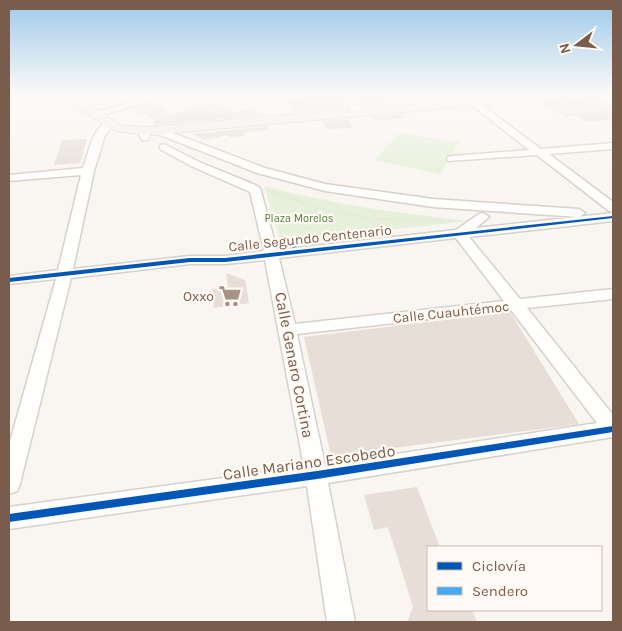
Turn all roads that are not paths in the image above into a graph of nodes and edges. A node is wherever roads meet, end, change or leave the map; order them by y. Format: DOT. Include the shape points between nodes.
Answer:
graph roads {
  1 [pos="109,123"];
  2 [pos="247,123"];
  3 [pos="501,123"];
  4 [pos="114,127"];
  5 [pos="187,129"];
  6 [pos="147,134"];
  7 [pos="176,141"];
  8 [pos="613,146"];
  9 [pos="164,147"];
  10 [pos="539,153"];
  11 [pos="452,159"];
  12 [pos="88,171"];
  13 [pos="9,178"];
  14 [pos="346,195"];
  15 [pos="613,208"];
  16 [pos="613,216"];
  17 [pos="483,217"];
  18 [pos="573,222"];
  19 [pos="459,227"];
  20 [pos="272,255"];
  21 [pos="63,279"];
  22 [pos="9,280"];
  23 [pos="9,290"];
  24 [pos="613,294"];
  25 [pos="515,305"];
  26 [pos="288,330"];
  27 [pos="613,429"];
  28 [pos="317,475"];
  29 [pos="9,484"];
  30 [pos="9,518"];
  31 [pos="341,622"];
  1 -- 4 [label="main road"];
  2 -- 5 [label="main road"];
  3 -- 10 [label="street"];
  4 -- 6 [label="main road"];
  4 -- 12 [label="street" via="100,134"];
  5 -- 6 [label="main road"];
  5 -- 7 [label="main road" via="174,133"];
  6 -- 7 [label="street" via="162,132"];
  6 -- 9 [label="street" via="153,144"];
  7 -- 9 [label="street"];
  7 -- 14 [label="street" via="217,164 268,181"];
  8 -- 10 [label="street"];
  9 -- 20 [label="street" via="256,191"];
  10 -- 11 [label="street"];
  10 -- 15 [label="street"];
  12 -- 13 [label="street"];
  12 -- 21 [label="street"];
  14 -- 16 [label="street"];
  14 -- 17 [label="street" via="437,213"];
  16 -- 18 [label="street, Calle Segundo Centenario"];
  17 -- 18 [label="street"];
  17 -- 19 [label="street"];
  18 -- 19 [label="street, Calle Segundo Centenario"];
  19 -- 20 [label="street, Calle Segundo Centenario"];
  19 -- 25 [label="street"];
  20 -- 21 [label="street, Calle Segundo Centenario" via="225,260 193,268"];
  20 -- 26 [label="street, Calle Genaro Cortina"];
  21 -- 22 [label="street, Calle Segundo Centenario"];
  21 -- 23 [label="street, Calle Segundo Centenario"];
  21 -- 29 [label="street"];
  24 -- 25 [label="street, Calle Cuauhtémoc"];
  25 -- 26 [label="street, Calle Cuauhtémoc"];
  25 -- 27 [label="street"];
  26 -- 28 [label="street, Calle Genaro Cortina"];
  27 -- 28 [label="street, Calle Mariano Escobedo"];
  28 -- 30 [label="street, Calle Mariano Escobedo"];
  28 -- 31 [label="street, Calle Genaro Cortina"];
}
